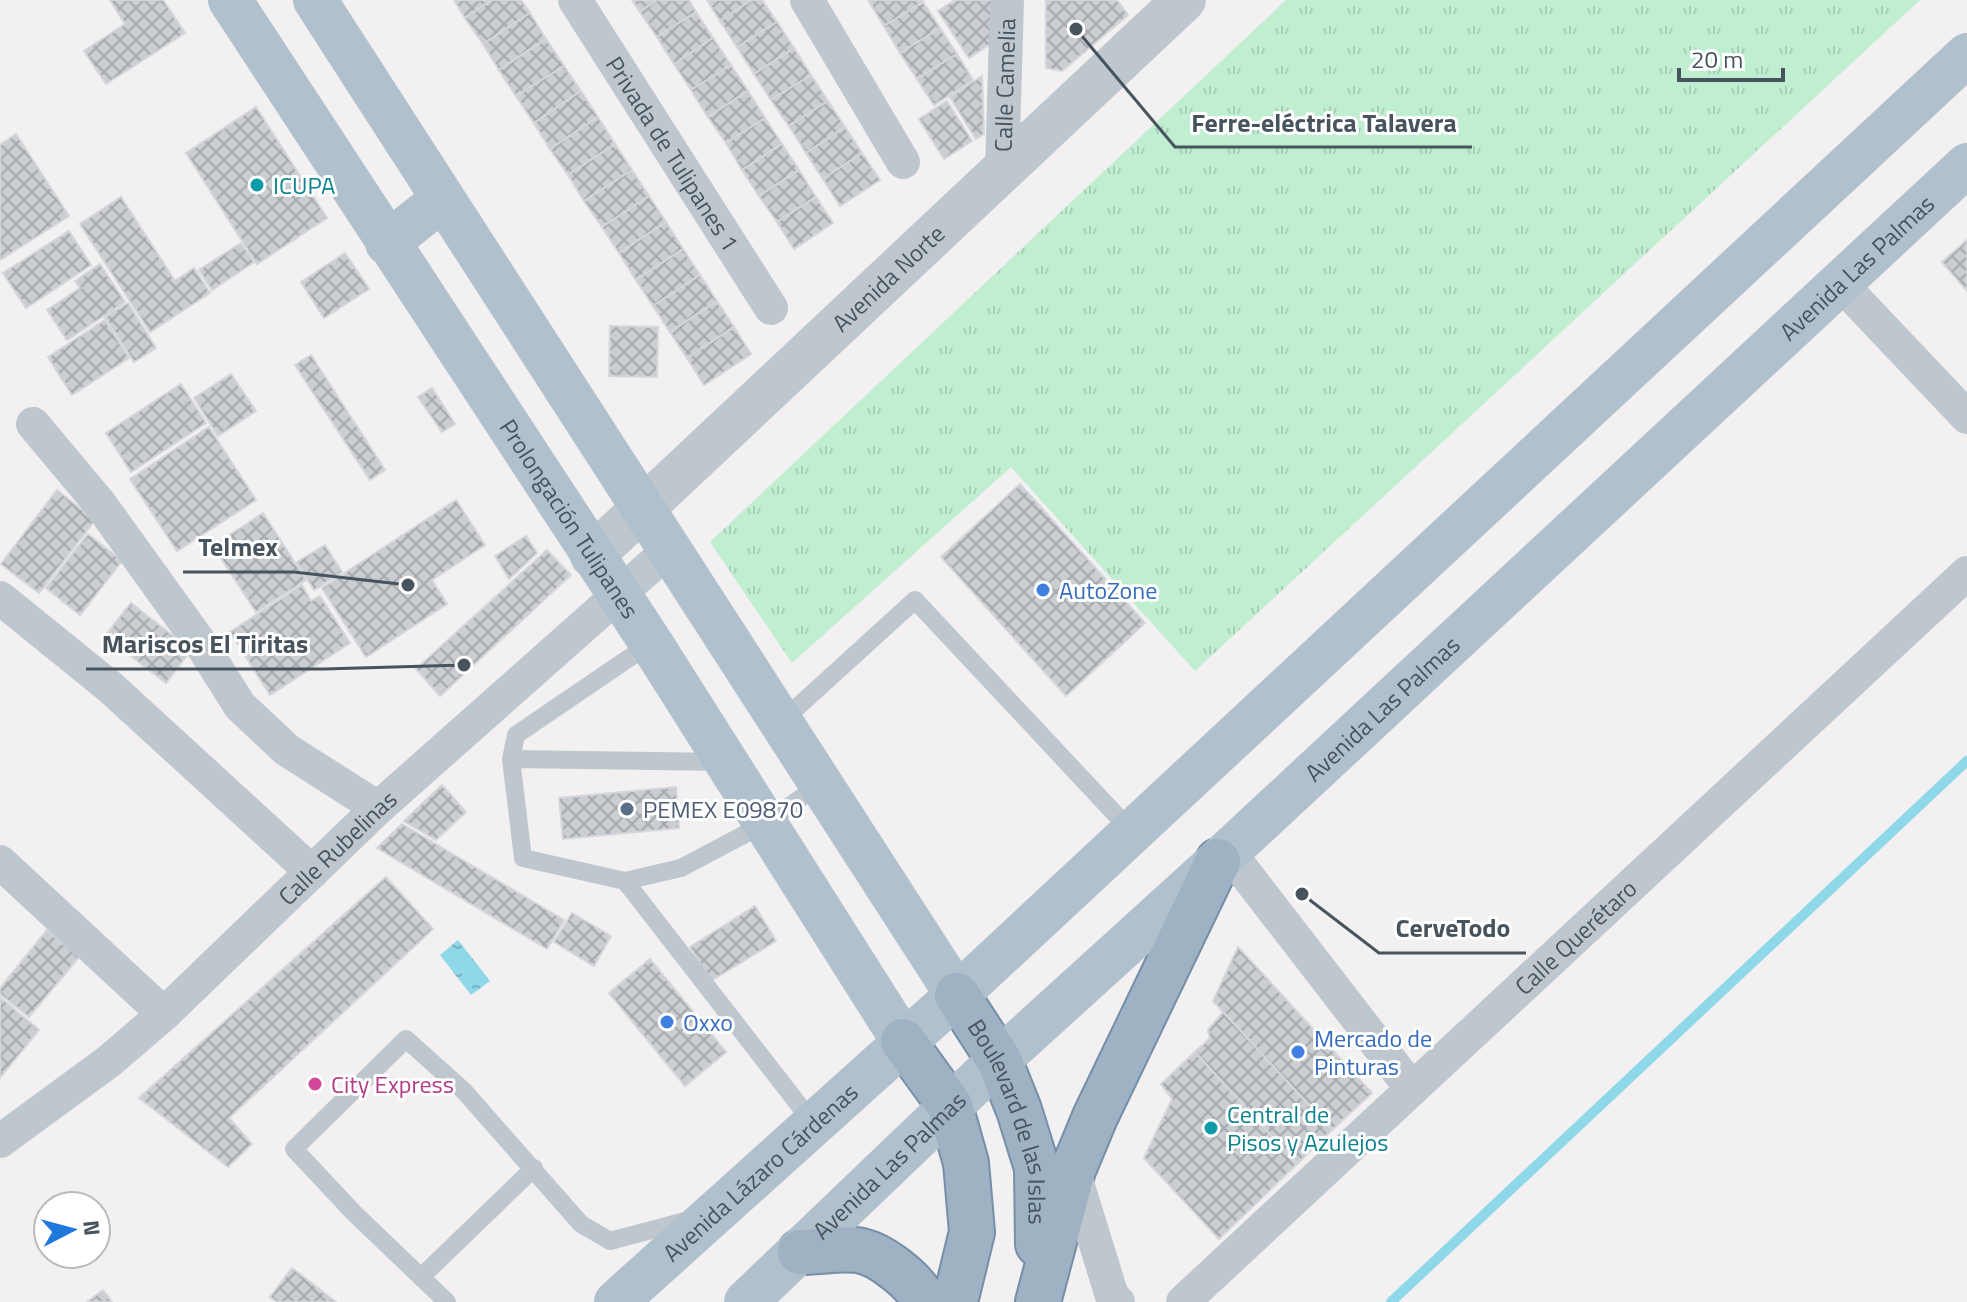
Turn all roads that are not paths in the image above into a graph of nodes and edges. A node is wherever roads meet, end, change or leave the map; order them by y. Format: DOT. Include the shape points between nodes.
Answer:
graph roads {
  1 [pos="230,0"];
  2 [pos="315,0"];
  3 [pos="575,0"];
  4 [pos="807,0"];
  5 [pos="1007,0"];
  6 [pos="1184,0"];
  7 [pos="1967,55"];
  8 [pos="903,162"];
  9 [pos="1967,165"];
  10 [pos="1002,171"];
  11 [pos="443,199"];
  12 [pos="387,243"];
  13 [pos="1840,283"];
  14 [pos="771,308"];
  15 [pos="1967,417"];
  16 [pos="33,424"];
  17 [pos="644,507"];
  18 [pos="670,549"];
  19 [pos="592,556"];
  20 [pos="1967,573"];
  21 [pos="618,593"];
  22 [pos="0,598"];
  23 [pos="651,643"];
  24 [pos="781,722"];
  25 [pos="511,759"];
  26 [pos="728,762"];
  27 [pos="819,785"];
  28 [pos="378,808"];
  29 [pos="766,823"];
  30 [pos="1133,833"];
  31 [pos="1223,856"];
  32 [pos="0,862"];
  33 [pos="312,872"];
  34 [pos="625,881"];
  35 [pos="957,995"];
  36 [pos="164,1014"];
  37 [pos="903,1041"];
  38 [pos="999,1060"];
  39 [pos="1412,1089"];
  40 [pos="950,1106"];
  41 [pos="813,1123"];
  42 [pos="1,1139"];
  43 [pos="534,1168"];
  44 [pos="1073,1170"];
  45 [pos="711,1214"];
  46 [pos="800,1252"];
  47 [pos="421,1277"];
  48 [pos="1109,1300"];
  49 [pos="447,1302"];
  50 [pos="616,1302"];
  51 [pos="746,1302"];
  52 [pos="925,1302"];
  53 [pos="955,1302"];
  54 [pos="1036,1302"];
  55 [pos="1183,1302"];
  1 -- 12 [label="main road, Prolongación Tulipanes"];
  2 -- 11 [label="main road"];
  3 -- 14 [label="street, Privada de Tulipanes 1"];
  4 -- 8 [label="street"];
  5 -- 10 [label="street, Calle Camelia"];
  6 -- 10 [label="street, Avenida Norte"];
  7 -- 30 [label="main road"];
  9 -- 13 [label="main road, Avenida Las Palmas"];
  10 -- 17 [label="street, Avenida Norte"];
  11 -- 12 [label="main road"];
  11 -- 17 [label="main road"];
  12 -- 19 [label="main road, Prolongación Tulipanes"];
  13 -- 15 [label="street"];
  13 -- 31 [label="main road, Avenida Las Palmas"];
  16 -- 28 [label="street" via="100,504 240,706 287,750"];
  17 -- 18 [label="main road"];
  17 -- 19 [label="street, Avenida Norte"];
  18 -- 21 [label="street, Calle Rubelinas"];
  18 -- 24 [label="main road"];
  19 -- 21 [label="main road, Prolongación Tulipanes"];
  20 -- 39 [label="street, Calle Querétaro"];
  21 -- 23 [label="main road, Prolongación Tulipanes"];
  21 -- 28 [label="street, Calle Rubelinas"];
  22 -- 33 [label="street" via="110,687"];
  23 -- 25 [label="lane" via="516,735"];
  23 -- 26 [label="main road, Prolongación Tulipanes"];
  24 -- 27 [label="main road"];
  24 -- 30 [label="lane" via="915,600"];
  25 -- 26 [label="lane"];
  25 -- 34 [label="lane" via="523,858"];
  26 -- 29 [label="main road, Prolongación Tulipanes"];
  27 -- 29 [label="lane"];
  27 -- 35 [label="main road"];
  28 -- 33 [label="street, Calle Rubelinas"];
  29 -- 34 [label="lane" via="681,868"];
  29 -- 37 [label="main road, Prolongación Tulipanes"];
  30 -- 35 [label="main road"];
  31 -- 38 [label="main road, Avenida Las Palmas"];
  31 -- 39 [label="street"];
  31 -- 44 [label="highway"];
  32 -- 36 [label="street"];
  33 -- 36 [label="street, Calle Rubelinas"];
  34 -- 41 [label="lane"];
  35 -- 37 [label="main road"];
  35 -- 38 [label="highway, Boulevard de las Islas"];
  36 -- 42 [label="street, Calle Rubelinas" via="108,1062"];
  37 -- 40 [label="highway"];
  37 -- 41 [label="main road, Avenida Lázaro Cárdenas"];
  38 -- 40 [label="main road, Avenida Las Palmas"];
  38 -- 54 [label="highway, Boulevard de las Islas" via="1037,1168"];
  39 -- 55 [label="street, Calle Querétaro"];
  40 -- 46 [label="main road, Avenida Las Palmas"];
  40 -- 53 [label="highway, Boulevard de las Islas" via="966,1163 972,1232"];
  41 -- 45 [label="main road, Avenida Lázaro Cárdenas"];
  43 -- 45 [label="lane" via="581,1224 610,1241"];
  43 -- 47 [label="lane"];
  43 -- 47 [label="lane" via="464,1091 406,1039 294,1149"];
  44 -- 48 [label="street"];
  44 -- 54 [label="highway"];
  45 -- 50 [label="main road, Avenida Lázaro Cárdenas"];
  46 -- 51 [label="main road"];
  46 -- 52 [label="highway" via="859,1250 894,1267"];
  47 -- 49 [label="lane"];
}
